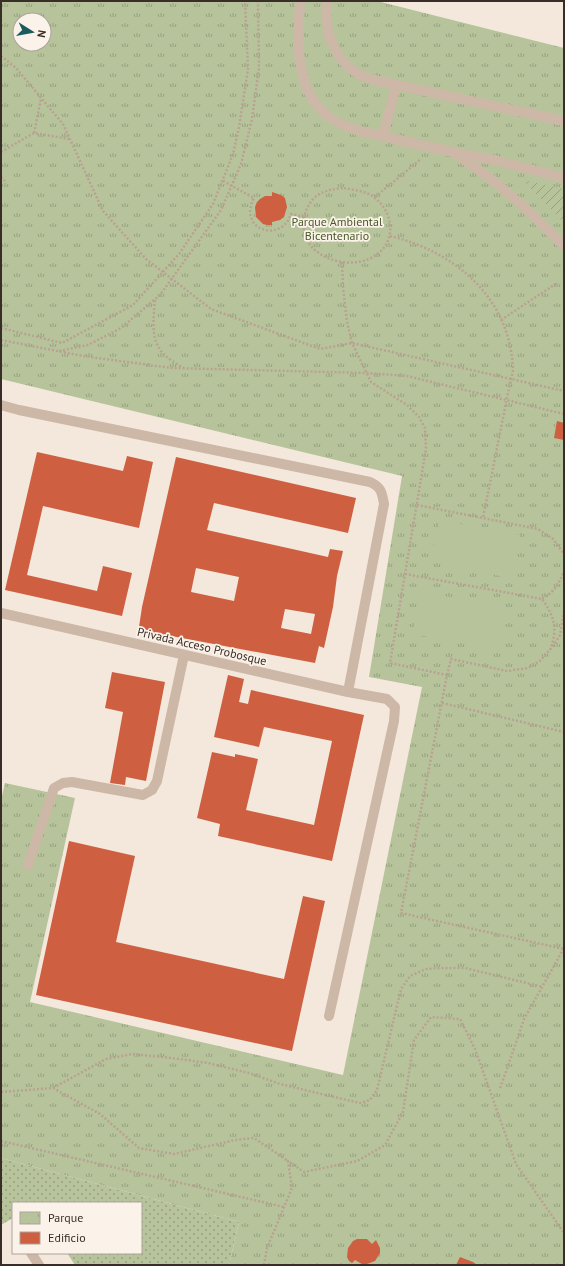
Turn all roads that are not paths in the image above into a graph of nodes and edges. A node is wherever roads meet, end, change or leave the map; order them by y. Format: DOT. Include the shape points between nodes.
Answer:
graph roads {
  1 [pos="300,1"];
  2 [pos="326,1"];
  3 [pos="396,85"];
  4 [pos="564,121"];
  5 [pos="383,137"];
  6 [pos="453,152"];
  7 [pos="564,178"];
  8 [pos="564,246"];
  9 [pos="1,405"];
  10 [pos="1,613"];
  11 [pos="184,655"];
  12 [pos="348,692"];
  13 [pos="28,865"];
  14 [pos="329,1016"];
  15 [pos="32,1254"];
  16 [pos="39,1265"];
  1 -- 5 [label="lane" via="298,45 301,67 306,87 315,102 327,116 343,125 359,132"];
  2 -- 3 [label="lane" via="328,34 337,53 360,75"];
  3 -- 4 [label="lane"];
  3 -- 5 [label="lane"];
  5 -- 6 [label="lane"];
  6 -- 7 [label="lane"];
  6 -- 8 [label="lane" via="522,205"];
  9 -- 12 [label="lane" via="377,485 384,504"];
  10 -- 11 [label="lane, Privada Acceso Probosque"];
  11 -- 12 [label="lane, Privada Acceso Probosque"];
  11 -- 13 [label="lane" via="157,781 152,790 143,795 72,782 54,788"];
  12 -- 14 [label="lane, Privada Acceso Probosque" via="387,699 395,706 394,721"];
  15 -- 16 [label="lane"];
}
